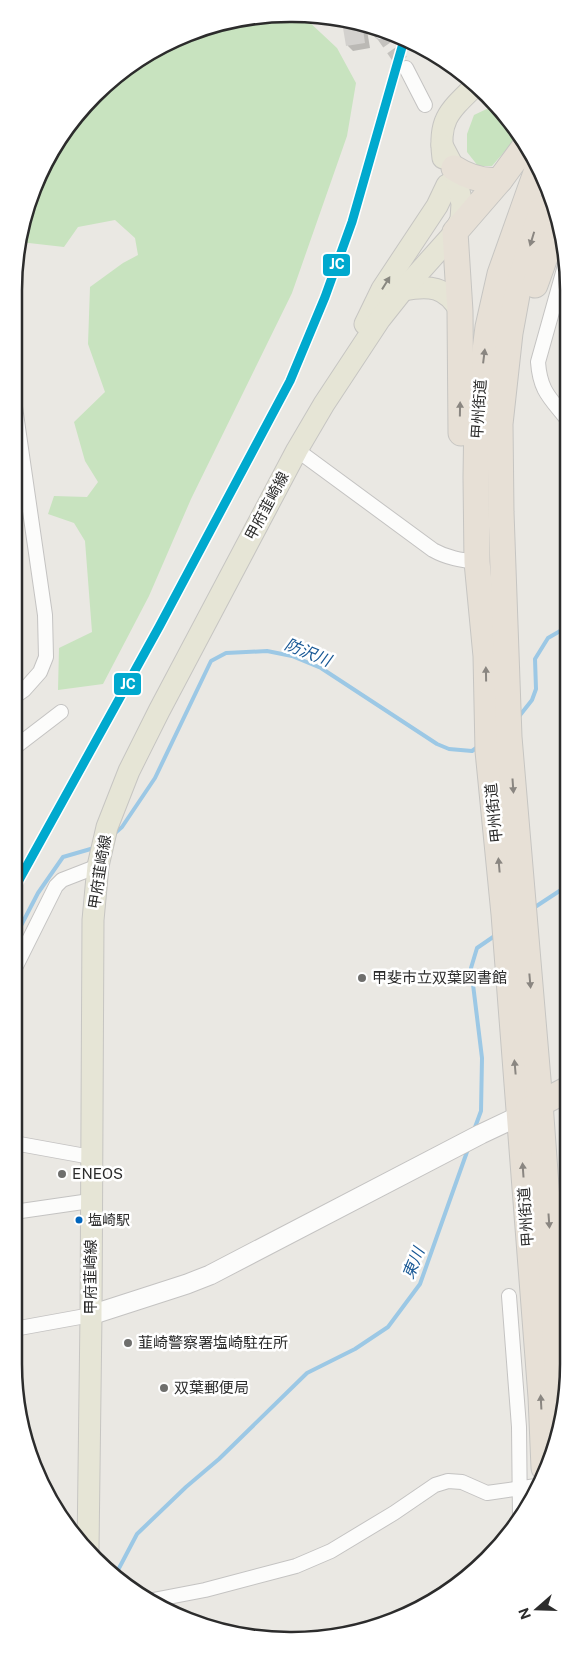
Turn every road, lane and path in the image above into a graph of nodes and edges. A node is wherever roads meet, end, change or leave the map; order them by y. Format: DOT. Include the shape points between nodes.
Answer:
graph roads {
  1 [pos="406,68"];
  2 [pos="470,91"];
  3 [pos="425,105"];
  4 [pos="521,152"];
  5 [pos="451,176"];
  6 [pos="534,178"];
  7 [pos="500,180"];
  8 [pos="544,202"];
  9 [pos="455,232"];
  10 [pos="553,236"];
  11 [pos="560,285"];
  12 [pos="403,290"];
  13 [pos="460,311"];
  14 [pos="324,404"];
  15 [pos="560,411"];
  16 [pos="297,450"];
  17 [pos="22,455"];
  18 [pos="477,562"];
  19 [pos="505,626"];
  20 [pos="22,691"];
  21 [pos="61,712"];
  22 [pos="497,717"];
  23 [pos="22,742"];
  24 [pos="99,861"];
  25 [pos="516,938"];
  26 [pos="22,954"];
  27 [pos="560,1093"];
  28 [pos="540,1103"];
  29 [pos="519,1116"];
  30 [pos="22,1145"];
  31 [pos="90,1158"];
  32 [pos="90,1201"];
  33 [pos="22,1211"];
  34 [pos="509,1296"];
  35 [pos="91,1315"];
  36 [pos="22,1328"];
  37 [pos="558,1388"];
  38 [pos="543,1454"];
  39 [pos="529,1487"];
  40 [pos="518,1488"];
  41 [pos="519,1504"];
  42 [pos="88,1539"];
  43 [pos="161,1598"];
  1 -- 3 [label="street"];
  2 -- 5 [label="main road" via="445,120 442,145"];
  4 -- 7 [label="highway"];
  5 -- 7 [label="highway"];
  5 -- 9 [label="main road"];
  14 -- 5 [label="main road, one-way" via="382,289 437,206"];
  18 -- 6 [label="highway, 甲州街道, one-way" via="477,411 488,327 500,274"];
  7 -- 9 [label="highway"];
  8 -- 19 [label="highway, 甲州街道, one-way" via="519,284 500,424"];
  9 -- 12 [label="main road, 甲府韮崎線"];
  9 -- 13 [label="highway"];
  10 -- 19 [label="highway" via="533,292 516,374 511,421 510,586"];
  11 -- 15 [label="street" via="538,362 539,380"];
  12 -- 13 [label="main road" via="432,287 445,292"];
  12 -- 14 [label="main road, 甲府韮崎線"];
  18 -- 13 [label="highway, one-way" via="463,477"];
  14 -- 16 [label="main road, 甲府韮崎線"];
  16 -- 18 [label="street" via="433,550 443,556"];
  16 -- 24 [label="main road, 甲府韮崎線" via="129,771 107,827"];
  17 -- 20 [label="street" via="45,615 46,657 40,672"];
  22 -- 18 [label="highway, 甲州街道, one-way" via="486,656"];
  19 -- 22 [label="highway, 甲州街道"];
  21 -- 23 [label="street"];
  25 -- 22 [label="highway, 甲州街道, one-way" via="504,914 488,751"];
  22 -- 25 [label="highway, 甲州街道, one-way" via="509,737 524,899"];
  24 -- 26 [label="street" via="56,886"];
  24 -- 31 [label="main road, 甲府韮崎線" via="93,920"];
  25 -- 28 [label="highway, 甲州街道, one-way"];
  29 -- 25 [label="highway, 甲州街道, one-way"];
  27 -- 28 [label="highway"];
  28 -- 29 [label="highway"];
  28 -- 37 [label="highway, 甲州街道, one-way"];
  29 -- 35 [label="street" via="210,1275"];
  38 -- 29 [label="highway, 甲州街道, one-way"];
  30 -- 31 [label="street"];
  31 -- 32 [label="main road, 甲府韮崎線"];
  32 -- 33 [label="street"];
  32 -- 35 [label="main road, 甲府韮崎線"];
  34 -- 40 [label="street" via="519,1427"];
  35 -- 36 [label="street"];
  35 -- 42 [label="main road, 甲府韮崎線"];
  39 -- 40 [label="street"];
  40 -- 41 [label="street"];
  40 -- 43 [label="street" via="486,1493 462,1482 448,1480 331,1551 296,1566"];
}
